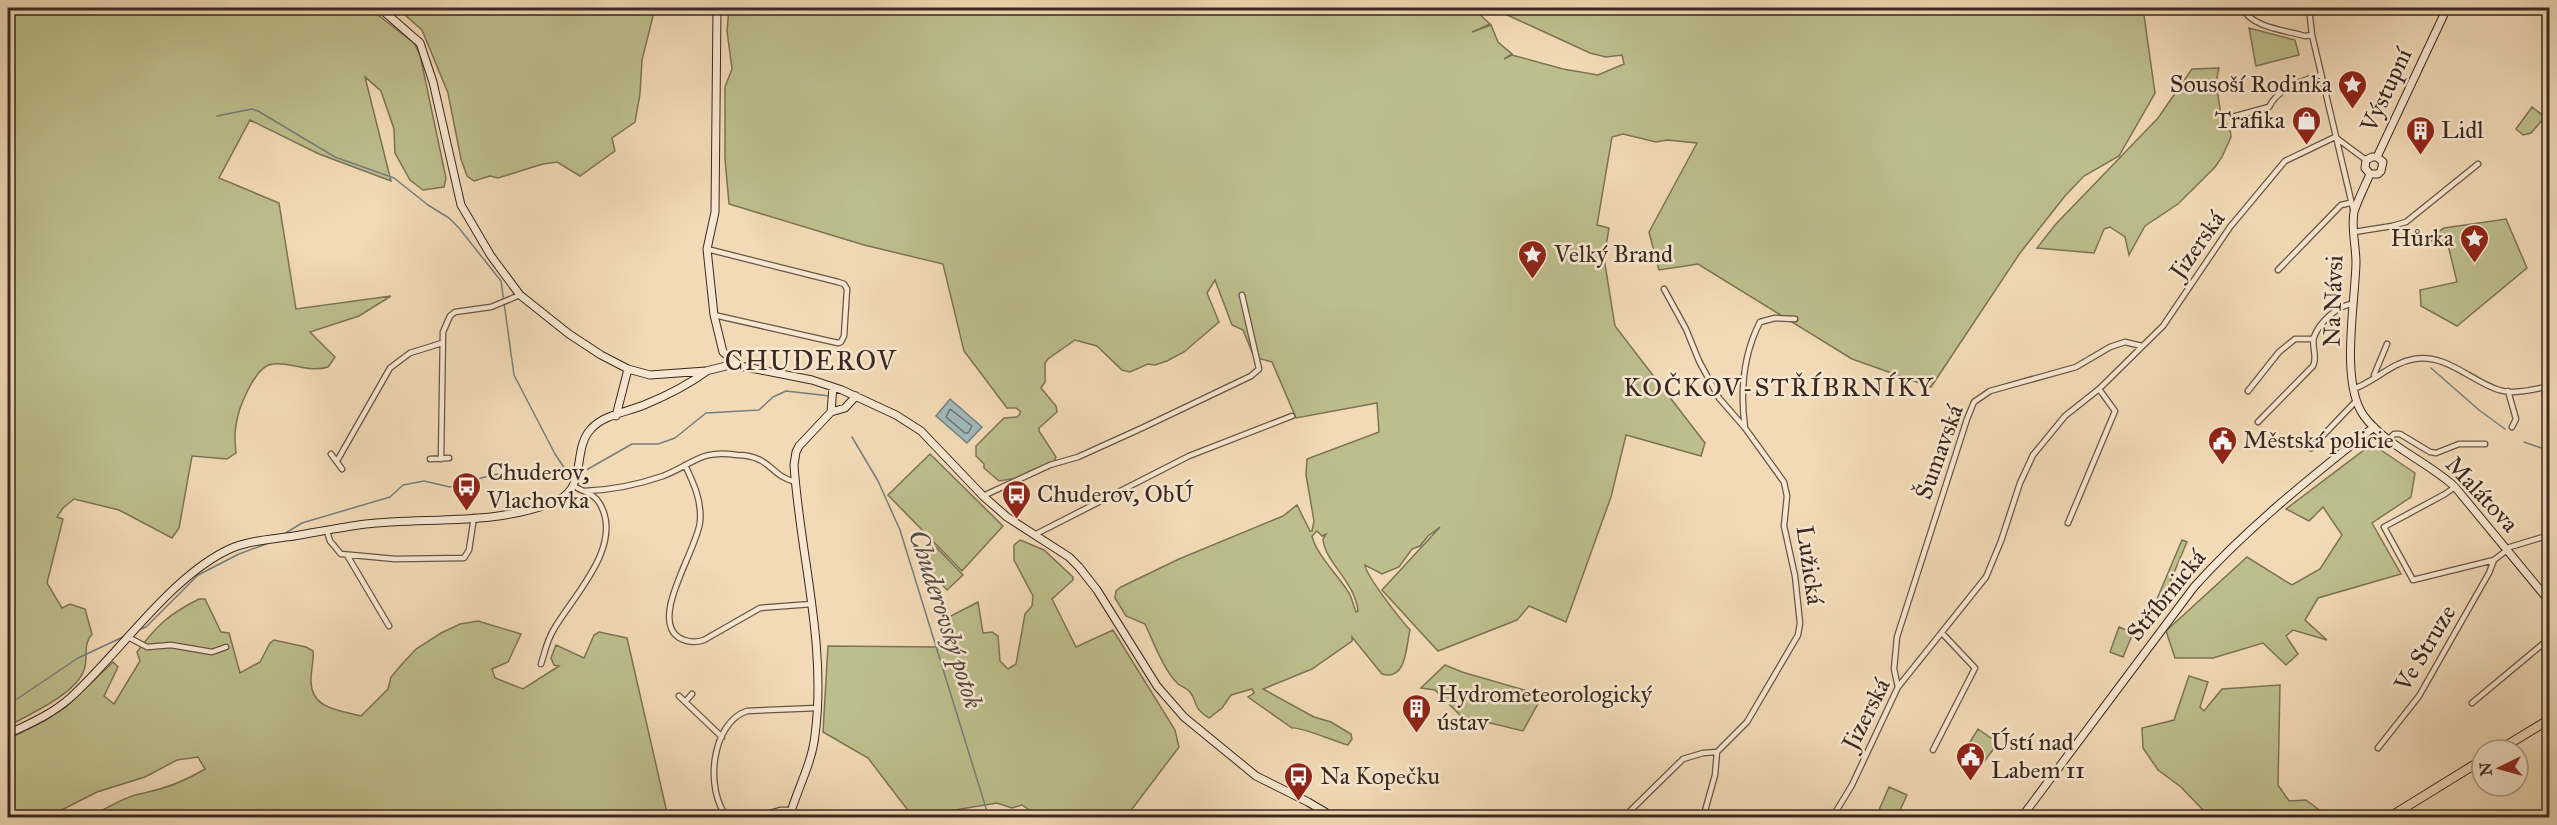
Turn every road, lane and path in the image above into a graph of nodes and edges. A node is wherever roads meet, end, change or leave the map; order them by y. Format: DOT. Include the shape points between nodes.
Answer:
graph roads {
  1 [pos="380,8"];
  2 [pos="717,8"];
  3 [pos="2242,8"];
  4 [pos="2309,8"];
  5 [pos="2446,8"];
  6 [pos="2312,35"];
  7 [pos="2321,75"];
  8 [pos="2232,117"];
  9 [pos="2335,136"];
  10 [pos="2377,157"];
  11 [pos="2366,160"];
  12 [pos="2478,164"];
  13 [pos="2370,174"];
  14 [pos="2350,203"];
  15 [pos="2354,213"];
  16 [pos="2354,232"];
  17 [pos="707,249"];
  18 [pos="2278,270"];
  19 [pos="1664,289"];
  20 [pos="520,295"];
  21 [pos="1242,295"];
  22 [pos="2355,304"];
  23 [pos="714,315"];
  24 [pos="1795,319"];
  25 [pos="2313,339"];
  26 [pos="442,343"];
  27 [pos="2387,344"];
  28 [pos="2142,346"];
  29 [pos="735,363"];
  30 [pos="628,369"];
  31 [pos="707,370"];
  32 [pos="2373,377"];
  33 [pos="2550,386"];
  34 [pos="2099,389"];
  35 [pos="2353,389"];
  36 [pos="833,390"];
  37 [pos="2248,391"];
  38 [pos="2508,391"];
  39 [pos="856,396"];
  40 [pos="2356,401"];
  41 [pos="838,410"];
  42 [pos="616,416"];
  43 [pos="1292,416"];
  44 [pos="2258,422"];
  45 [pos="2374,427"];
  46 [pos="2512,427"];
  47 [pos="1745,428"];
  48 [pos="2389,439"];
  49 [pos="2485,444"];
  50 [pos="2311,448"];
  51 [pos="331,454"];
  52 [pos="449,458"];
  53 [pos="430,459"];
  54 [pos="441,459"];
  55 [pos="337,461"];
  56 [pos="685,465"];
  57 [pos="342,469"];
  58 [pos="795,482"];
  59 [pos="574,486"];
  60 [pos="2455,487"];
  61 [pos="585,491"];
  62 [pos="983,496"];
  63 [pos="474,517"];
  64 [pos="2068,523"];
  65 [pos="327,531"];
  66 [pos="1036,534"];
  67 [pos="2550,535"];
  68 [pos="2509,549"];
  69 [pos="347,555"];
  70 [pos="2494,560"];
  71 [pos="2550,602"];
  72 [pos="812,603"];
  73 [pos="389,626"];
  74 [pos="1942,633"];
  75 [pos="128,636"];
  76 [pos="2550,638"];
  77 [pos="226,646"];
  78 [pos="541,664"];
  79 [pos="1898,687"];
  80 [pos="692,694"];
  81 [pos="679,696"];
  82 [pos="685,702"];
  83 [pos="2472,703"];
  84 [pos="817,708"];
  85 [pos="2550,719"];
  86 [pos="8,734"];
  87 [pos="722,737"];
  88 [pos="2519,738"];
  89 [pos="2378,748"];
  90 [pos="1933,750"];
  91 [pos="1717,752"];
  92 [pos="2470,767"];
  93 [pos="790,814"];
  94 [pos="728,818"];
  95 [pos="751,818"];
  96 [pos="1329,818"];
  97 [pos="1628,818"];
  98 [pos="1703,818"];
  99 [pos="1833,818"];
  100 [pos="2021,818"];
  101 [pos="2388,818"];
  1 -- 20 [label="street" via="420,43 433,81 461,205"];
  2 -- 17 [label="street" via="715,212"];
  3 -- 6 [label="street" via="2258,23"];
  4 -- 6 [label="street"];
  5 -- 10 [label="street, Výstupní"];
  6 -- 7 [label="street"];
  7 -- 8 [label="street" via="2300,81 2269,106"];
  7 -- 9 [label="street"];
  9 -- 11 [label="street"];
  9 -- 14 [label="street"];
  9 -- 28 [label="street, Jizerská" via="2285,161 2230,227 2163,326"];
  10 -- 11 [label="street"];
  10 -- 13 [label="street" via="2383,162 2381,171"];
  11 -- 13 [label="street" via="2365,168"];
  12 -- 16 [label="street" via="2406,222"];
  13 -- 15 [label="street, Na Návsi"];
  14 -- 15 [label="street"];
  14 -- 18 [label="street" via="2341,205"];
  15 -- 16 [label="street, Na Návsi"];
  16 -- 22 [label="street, Na Návsi"];
  17 -- 23 [label="street"];
  17 -- 23 [label="street" via="838,282 847,289 844,336 838,343"];
  19 -- 47 [label="street, Lužická" via="1711,385"];
  20 -- 26 [label="street" via="491,307 455,312 446,324"];
  20 -- 30 [label="street" via="569,334"];
  21 -- 62 [label="street" via="1259,369 1251,376 1078,457 1050,465"];
  22 -- 25 [label="street" via="2338,308"];
  22 -- 35 [label="street, Na Návsi"];
  23 -- 29 [label="street" via="719,345"];
  24 -- 47 [label="street" via="1760,322 1746,361 1741,391"];
  25 -- 37 [label="street" via="2295,339 2279,352"];
  25 -- 44 [label="street" via="2313,366"];
  26 -- 54 [label="street"];
  26 -- 55 [label="street" via="410,353 390,368"];
  27 -- 32 [label="street"];
  28 -- 34 [label="street, Jizerská"];
  28 -- 79 [label="street, Šumavská" via="2125,342 2110,347 2076,367 1990,391 1974,402 1897,637 1894,669"];
  29 -- 31 [label="street"];
  29 -- 36 [label="street"];
  30 -- 31 [label="street" via="650,375"];
  30 -- 42 [label="street"];
  31 -- 42 [label="street" via="689,384"];
  32 -- 35 [label="street" via="2364,386"];
  32 -- 38 [label="street" via="2391,366 2429,359"];
  33 -- 38 [label="street"];
  34 -- 64 [label="street" via="2115,411"];
  34 -- 74 [label="street, Jizerská" via="2065,417 2033,455 1986,578"];
  35 -- 40 [label="street, Na Návsi"];
  36 -- 39 [label="street"];
  36 -- 41 [label="street" via="832,402"];
  38 -- 46 [label="street" via="2516,419"];
  39 -- 41 [label="street"];
  39 -- 62 [label="street" via="921,431"];
  40 -- 45 [label="street, Na Návsi"];
  40 -- 50 [label="street"];
  41 -- 58 [label="street" via="796,452"];
  42 -- 59 [label="street" via="593,426 582,442"];
  43 -- 66 [label="street" via="1189,456"];
  45 -- 48 [label="street, Malátova"];
  45 -- 100 [label="street, Stříbrnická" via="2221,556"];
  47 -- 91 [label="street, Lužická" via="1786,487 1784,526 1794,568 1800,623 1798,635 1755,710"];
  48 -- 49 [label="street" via="2400,434 2436,453 2459,444"];
  48 -- 60 [label="street, Malátova"];
  51 -- 55 [label="street"];
  52 -- 54 [label="street"];
  53 -- 54 [label="street"];
  55 -- 57 [label="street"];
  56 -- 58 [label="street" via="706,454 738,454 760,460 780,478"];
  56 -- 61 [label="street" via="651,480"];
  56 -- 72 [label="street" via="698,493 700,519 698,534 668,610 668,625 673,633 696,642 760,608"];
  58 -- 72 [label="street"];
  59 -- 61 [label="street"];
  59 -- 63 [label="street" via="558,500 522,512"];
  60 -- 68 [label="street, Malátova"];
  60 -- 70 [label="street" via="2384,527 2414,580"];
  61 -- 78 [label="street" via="601,504 606,535 583,590 554,628"];
  62 -- 66 [label="street" via="1006,517"];
  63 -- 65 [label="street" via="365,524"];
  63 -- 69 [label="street" via="464,558"];
  65 -- 69 [label="street" via="336,551"];
  65 -- 75 [label="street" via="235,547 205,563"];
  66 -- 96 [label="street" via="1079,567 1157,686 1184,717 1256,776 1308,802"];
  67 -- 68 [label="street"];
  68 -- 70 [label="street"];
  68 -- 71 [label="street, Malátova"];
  69 -- 73 [label="street"];
  70 -- 89 [label="street, Ve Struze" via="2419,696"];
  72 -- 84 [label="street"];
  74 -- 79 [label="street, Jizerská"];
  74 -- 90 [label="street" via="1975,668"];
  75 -- 77 [label="street" via="147,647 171,645 212,652"];
  75 -- 86 [label="street" via="68,700"];
  76 -- 83 [label="street"];
  79 -- 99 [label="street, Jizerská"];
  80 -- 82 [label="street"];
  81 -- 82 [label="street"];
  82 -- 87 [label="street"];
  84 -- 87 [label="street" via="736,714"];
  84 -- 93 [label="street" via="811,757"];
  85 -- 88 [label="main road"];
  87 -- 94 [label="street" via="712,766 718,796"];
  91 -- 97 [label="street" via="1683,759 1630,811"];
  91 -- 98 [label="street"];
  92 -- 101 [label="main road"];
  93 -- 95 [label="street" via="781,810"];
}
